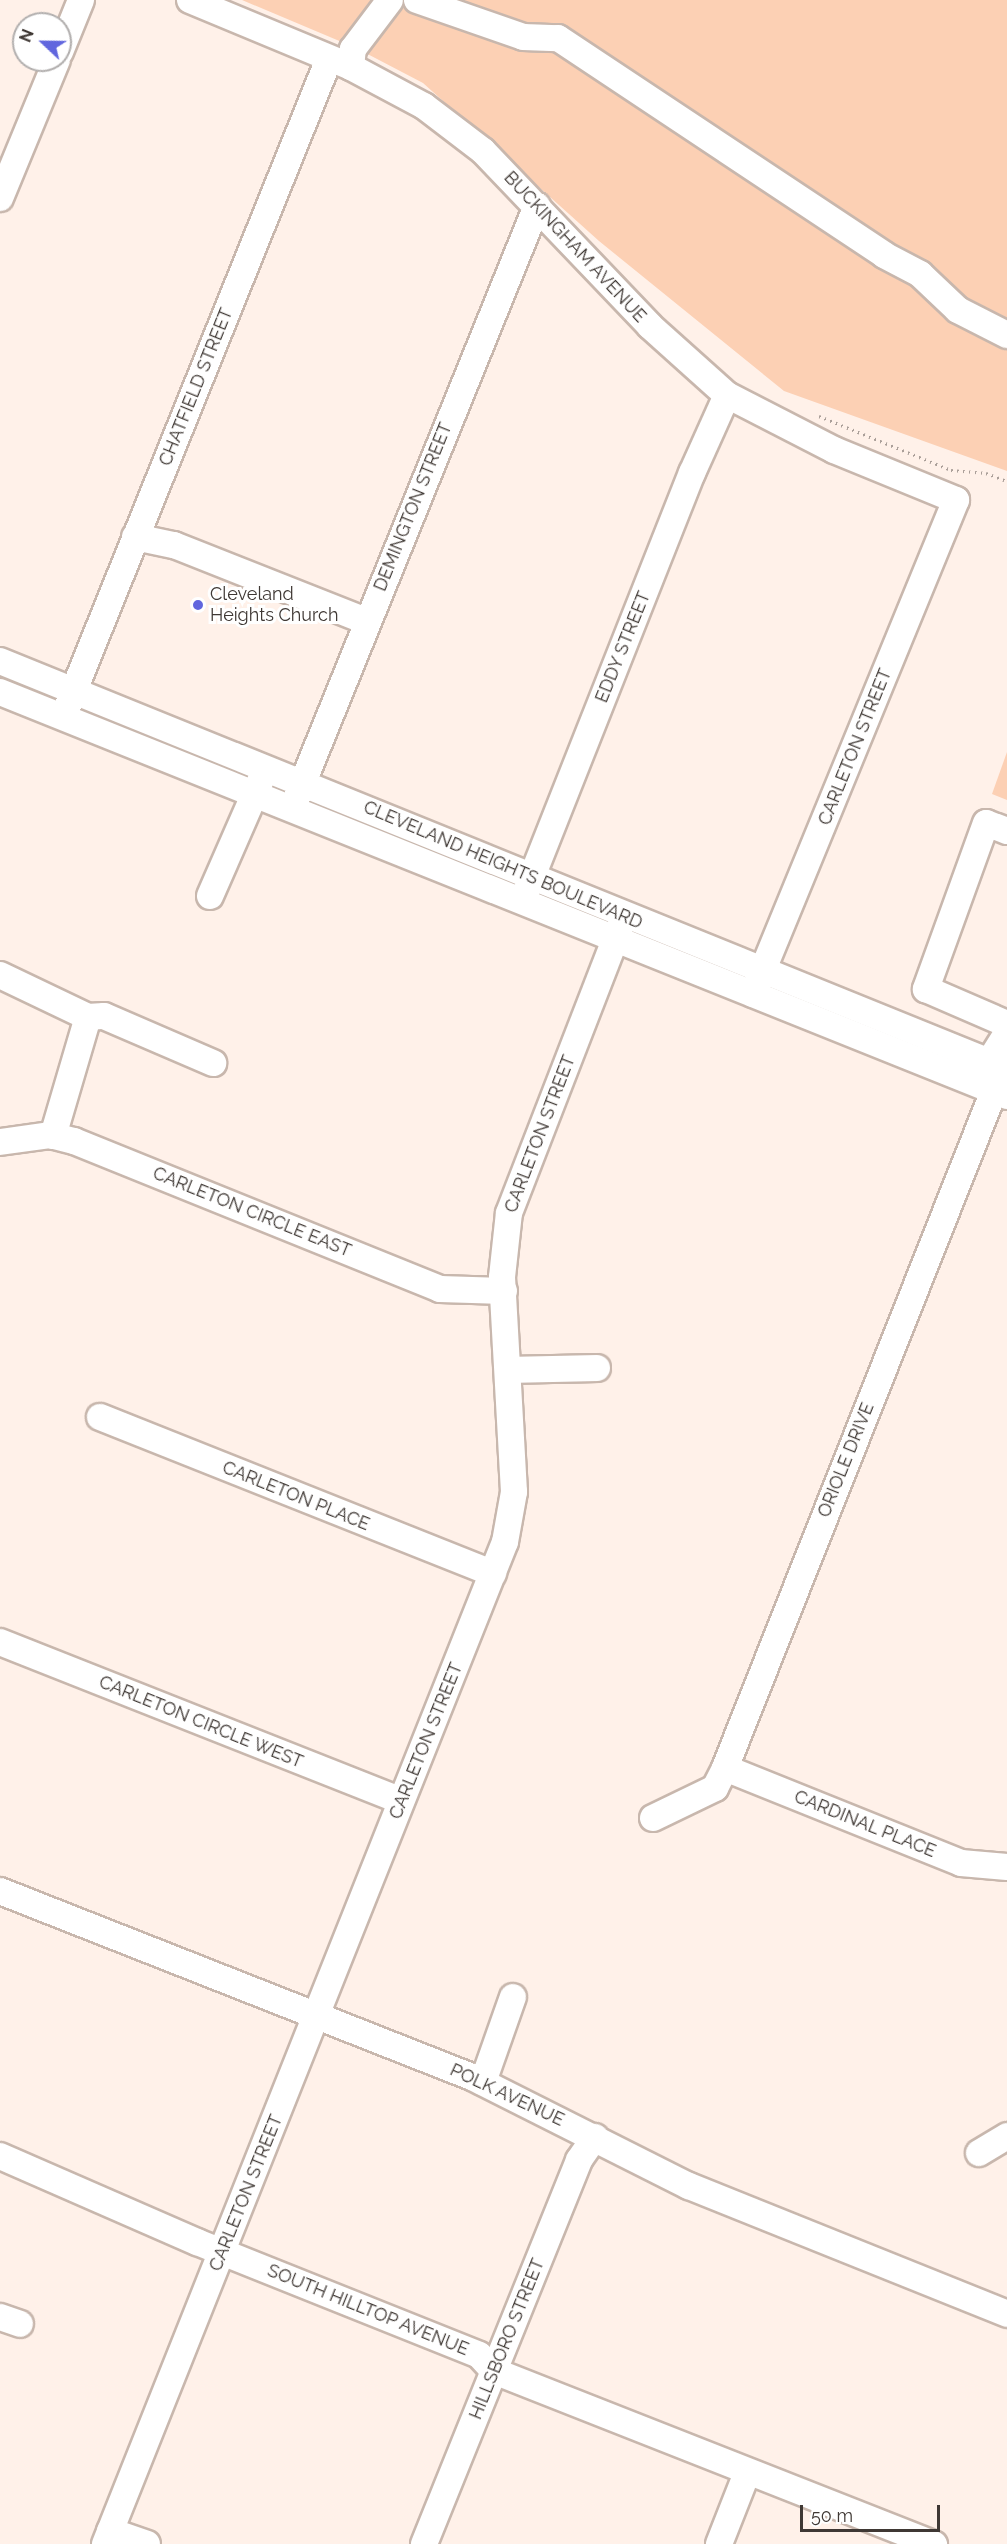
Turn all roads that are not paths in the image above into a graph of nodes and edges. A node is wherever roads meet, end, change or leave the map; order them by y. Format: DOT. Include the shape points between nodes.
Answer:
graph roads {
  1 [pos="81,0"];
  2 [pos="190,0"];
  3 [pos="390,0"];
  4 [pos="417,0"];
  5 [pos="72,22"];
  6 [pos="340,63"];
  7 [pos="52,72"];
  8 [pos="0,198"];
  9 [pos="537,206"];
  10 [pos="1007,335"];
  11 [pos="728,395"];
  12 [pos="956,500"];
  13 [pos="135,537"];
  14 [pos="366,621"];
  15 [pos="0,661"];
  16 [pos="74,690"];
  17 [pos="0,692"];
  18 [pos="63,716"];
  19 [pos="266,767"];
  20 [pos="303,782"];
  21 [pos="255,793"];
  22 [pos="292,808"];
  23 [pos="1007,831"];
  24 [pos="531,876"];
  25 [pos="210,896"];
  26 [pos="523,901"];
  27 [pos="620,927"];
  28 [pos="764,970"];
  29 [pos="0,975"];
  30 [pos="753,994"];
  31 [pos="88,1017"];
  32 [pos="1007,1024"];
  33 [pos="1007,1033"];
  34 [pos="213,1063"];
  35 [pos="1000,1066"];
  36 [pos="1000,1093"];
  37 [pos="53,1136"];
  38 [pos="0,1142"];
  39 [pos="504,1292"];
  40 [pos="597,1368"];
  41 [pos="508,1370"];
  42 [pos="100,1417"];
  43 [pos="493,1573"];
  44 [pos="0,1642"];
  45 [pos="725,1768"];
  46 [pos="401,1801"];
  47 [pos="653,1818"];
  48 [pos="1007,1867"];
  49 [pos="0,1891"];
  50 [pos="513,1997"];
  51 [pos="316,2016"];
  52 [pos="483,2082"];
  53 [pos="1007,2136"];
  54 [pos="595,2137"];
  55 [pos="979,2153"];
  56 [pos="0,2156"];
  57 [pos="222,2252"];
  58 [pos="1007,2314"];
  59 [pos="495,2371"];
  60 [pos="747,2473"];
  61 [pos="885,2535"];
  62 [pos="107,2537"];
  63 [pos="147,2544"];
  64 [pos="424,2544"];
  65 [pos="718,2544"];
  66 [pos="934,2544"];
  1 -- 5 [label="street"];
  2 -- 6 [label="street, BUCKINGHAM AVENUE"];
  3 -- 6 [label="street, CHATFIELD STREET"];
  4 -- 10 [label="street" via="523,37 558,38 884,255 920,273 958,310"];
  6 -- 9 [label="street, BUCKINGHAM AVENUE" via="415,101 452,126 483,151"];
  6 -- 13 [label="street, CHATFIELD STREET"];
  7 -- 8 [label="street"];
  9 -- 11 [label="street, BUCKINGHAM AVENUE" via="650,326"];
  9 -- 14 [label="street, DEMINGTON STREET"];
  11 -- 12 [label="street, BUCKINGHAM AVENUE" via="834,450"];
  11 -- 24 [label="street, EDDY STREET" via="692,473"];
  12 -- 28 [label="street, CARLETON STREET"];
  13 -- 14 [label="street" via="174,545"];
  13 -- 16 [label="street, CHATFIELD STREET"];
  14 -- 20 [label="street, DEMINGTON STREET"];
  15 -- 16 [label="street, CLEVELAND HEIGHTS BOULEVARD"];
  16 -- 18 [label="street, CHATFIELD STREET"];
  16 -- 19 [label="street, CLEVELAND HEIGHTS BOULEVARD"];
  17 -- 18 [label="street, CLEVELAND HEIGHTS BOULEVARD"];
  18 -- 21 [label="street, CLEVELAND HEIGHTS BOULEVARD"];
  19 -- 20 [label="street, CLEVELAND HEIGHTS BOULEVARD"];
  19 -- 21 [label="street"];
  20 -- 22 [label="street, DEMINGTON STREET"];
  20 -- 24 [label="street, CLEVELAND HEIGHTS BOULEVARD"];
  21 -- 22 [label="street, CLEVELAND HEIGHTS BOULEVARD"];
  21 -- 25 [label="street"];
  22 -- 26 [label="street, CLEVELAND HEIGHTS BOULEVARD"];
  23 -- 32 [label="street" via="986,823 926,989"];
  24 -- 26 [label="street, EDDY STREET"];
  24 -- 27 [label="street, CLEVELAND HEIGHTS BOULEVARD"];
  26 -- 27 [label="street, CLEVELAND HEIGHTS BOULEVARD"];
  27 -- 28 [label="street, CLEVELAND HEIGHTS BOULEVARD"];
  27 -- 30 [label="street, CLEVELAND HEIGHTS BOULEVARD"];
  27 -- 39 [label="street, CARLETON STREET" via="509,1213"];
  28 -- 30 [label="street, CARLETON STREET"];
  28 -- 35 [label="street, CLEVELAND HEIGHTS BOULEVARD"];
  29 -- 31 [label="street"];
  30 -- 36 [label="street, CLEVELAND HEIGHTS BOULEVARD"];
  31 -- 34 [label="street" via="104,1016"];
  31 -- 37 [label="street"];
  33 -- 35 [label="street, ORIOLE DRIVE"];
  35 -- 36 [label="street, ORIOLE DRIVE"];
  36 -- 45 [label="street, ORIOLE DRIVE"];
  37 -- 38 [label="street, CARLETON CIRCLE EAST" via="16,1137"];
  37 -- 39 [label="street, CARLETON CIRCLE EAST" via="74,1141 440,1289"];
  39 -- 41 [label="street, CARLETON STREET"];
  40 -- 41 [label="street"];
  41 -- 43 [label="street, CARLETON STREET" via="514,1492 505,1542"];
  42 -- 43 [label="street, CARLETON PLACE"];
  43 -- 46 [label="street, CARLETON STREET"];
  44 -- 46 [label="street, CARLETON CIRCLE WEST"];
  45 -- 47 [label="street, ORIOLE DRIVE" via="715,1788"];
  45 -- 48 [label="street, CARDINAL PLACE" via="961,1863"];
  46 -- 51 [label="street, CARLETON STREET"];
  49 -- 51 [label="street, POLK AVENUE"];
  50 -- 52 [label="street"];
  51 -- 52 [label="street, POLK AVENUE"];
  51 -- 57 [label="street, CARLETON STREET"];
  52 -- 54 [label="street, POLK AVENUE"];
  53 -- 55 [label="street"];
  54 -- 58 [label="street, POLK AVENUE" via="699,2190"];
  54 -- 59 [label="street, HILLSBORO STREET" via="579,2160"];
  56 -- 57 [label="street, SOUTH HILLTOP AVENUE"];
  57 -- 59 [label="street, SOUTH HILLTOP AVENUE" via="479,2355"];
  57 -- 62 [label="street, CARLETON STREET"];
  59 -- 60 [label="street, SOUTH HILLTOP AVENUE"];
  59 -- 64 [label="street, HILLSBORO STREET"];
  60 -- 61 [label="street, SOUTH HILLTOP AVENUE"];
  60 -- 65 [label="street"];
  61 -- 66 [label="street, SOUTH HILLTOP AVENUE"];
  62 -- 63 [label="street"];
}
